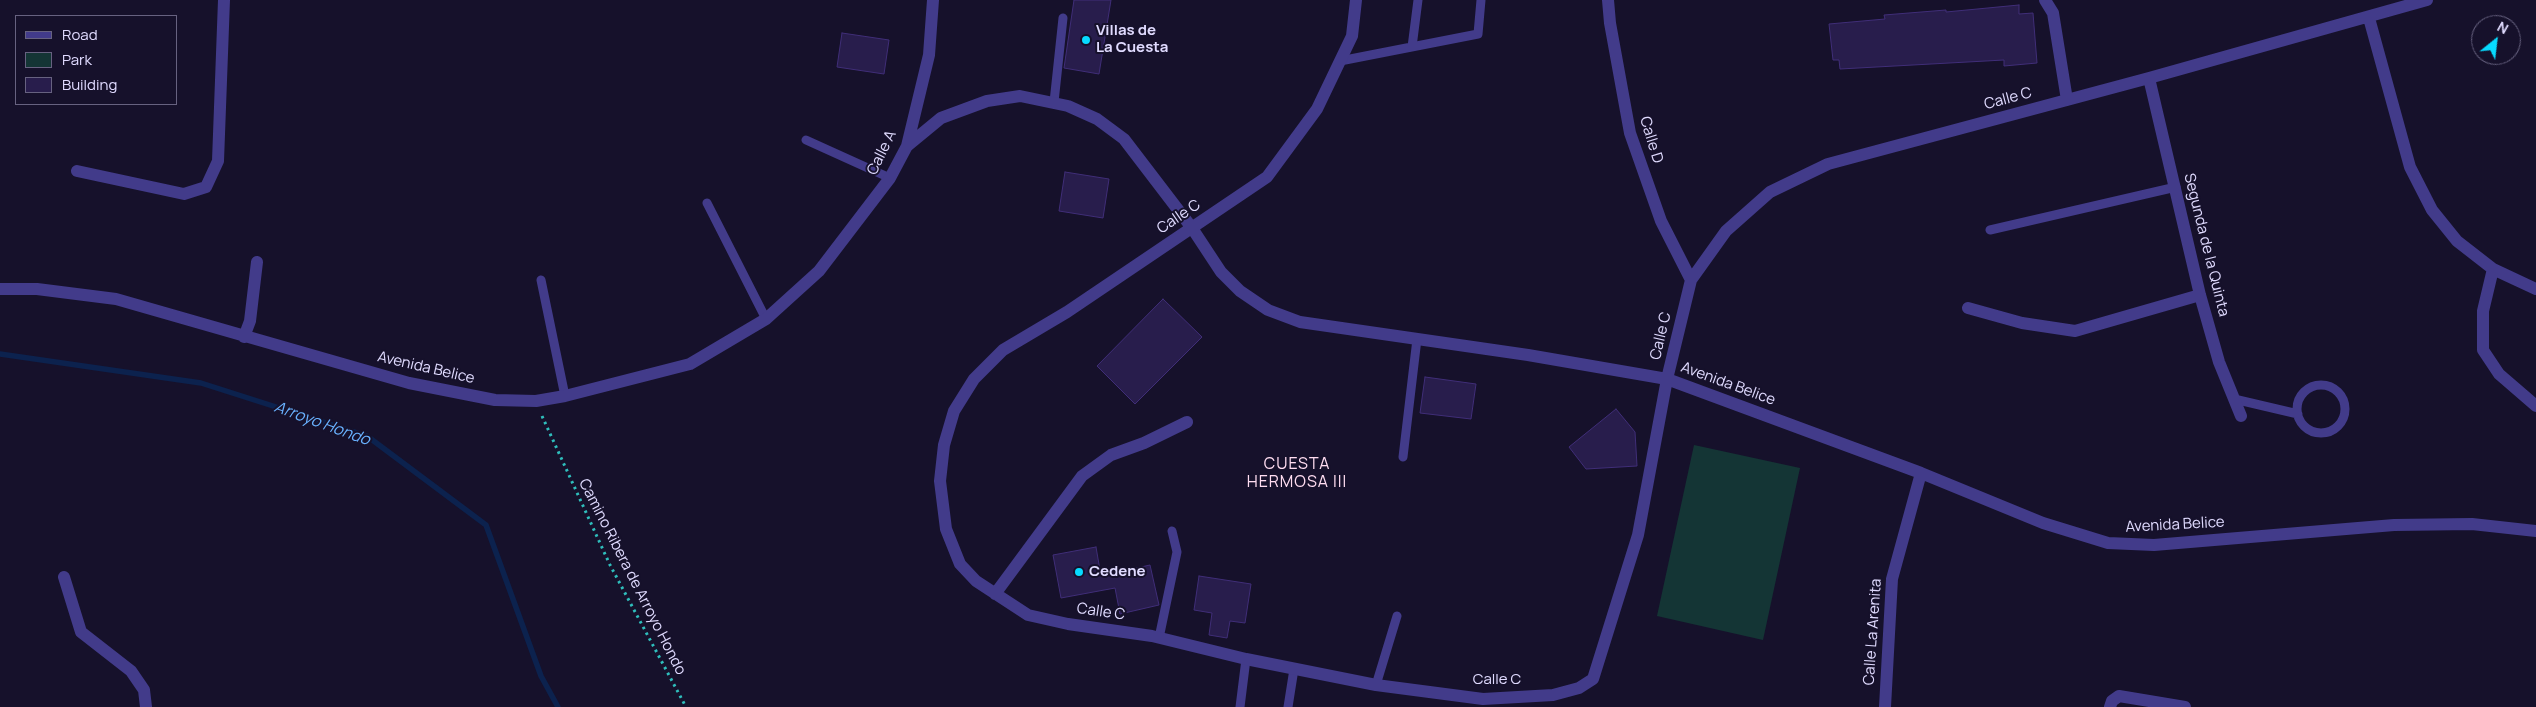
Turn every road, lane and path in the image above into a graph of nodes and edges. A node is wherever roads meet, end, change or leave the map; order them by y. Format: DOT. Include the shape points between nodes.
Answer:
graph roads {
  1 [pos="224,0"];
  2 [pos="933,0"];
  3 [pos="1356,0"];
  4 [pos="1418,0"];
  5 [pos="1481,0"];
  6 [pos="1608,0"];
  7 [pos="2045,0"];
  8 [pos="2428,0"];
  9 [pos="1062,18"];
  10 [pos="2369,18"];
  11 [pos="1412,47"];
  12 [pos="1340,61"];
  13 [pos="2149,78"];
  14 [pos="2067,100"];
  15 [pos="1054,102"];
  16 [pos="806,140"];
  17 [pos="907,146"];
  18 [pos="77,171"];
  19 [pos="890,178"];
  20 [pos="2176,188"];
  21 [pos="706,203"];
  22 [pos="1192,228"];
  23 [pos="1990,230"];
  24 [pos="257,262"];
  25 [pos="2492,269"];
  26 [pos="819,271"];
  27 [pos="541,280"];
  28 [pos="1691,280"];
  29 [pos="0,289"];
  30 [pos="2536,289"];
  31 [pos="2200,295"];
  32 [pos="1968,308"];
  33 [pos="766,319"];
  34 [pos="244,338"];
  35 [pos="1417,339"];
  36 [pos="1667,379"];
  37 [pos="565,396"];
  38 [pos="2234,399"];
  39 [pos="536,402"];
  40 [pos="2536,406"];
  41 [pos="2298,414"];
  42 [pos="2241,416"];
  43 [pos="1187,422"];
  44 [pos="1404,457"];
  45 [pos="1920,473"];
  46 [pos="1172,531"];
  47 [pos="2536,531"];
  48 [pos="64,577"];
  49 [pos="995,594"];
  50 [pos="1397,616"];
  51 [pos="1159,638"];
  52 [pos="1246,659"];
  53 [pos="1294,669"];
  54 [pos="1376,685"];
  55 [pos="2111,704"];
  56 [pos="146,707"];
  57 [pos="686,707"];
  58 [pos="1240,707"];
  59 [pos="1288,707"];
  60 [pos="1884,707"];
  61 [pos="2185,707"];
  1 -- 18 [label="street" via="218,161 206,187 184,194"];
  2 -- 17 [label="street, Calle A" via="929,54"];
  3 -- 12 [label="street, Calle C" via="1352,36"];
  4 -- 11 [label="lane"];
  5 -- 11 [label="lane" via="1478,34"];
  6 -- 28 [label="street, Calle D" via="1630,133 1661,221"];
  7 -- 14 [label="street" via="2053,13"];
  8 -- 10 [label="street, Calle C"];
  9 -- 15 [label="lane"];
  10 -- 13 [label="street, Calle C"];
  10 -- 25 [label="street" via="2410,167 2432,210 2457,241"];
  11 -- 12 [label="lane"];
  12 -- 22 [label="street, Calle C" via="1317,109 1266,177"];
  13 -- 14 [label="street, Calle C"];
  13 -- 20 [label="street, Segunda de la Quinta"];
  14 -- 28 [label="street, Calle C" via="1828,164 1770,192 1726,231"];
  15 -- 17 [label="street, Avenida Belice" via="1020,96 987,101 941,118"];
  15 -- 22 [label="street, Avenida Belice" via="1097,119 1124,139"];
  16 -- 19 [label="lane"];
  17 -- 19 [label="street, Calle A"];
  19 -- 26 [label="street, Calle A"];
  20 -- 23 [label="lane"];
  20 -- 31 [label="street, Segunda de la Quinta"];
  21 -- 33 [label="lane"];
  22 -- 35 [label="street, Avenida Belice" via="1221,272 1240,291 1268,310 1300,322"];
  22 -- 49 [label="street, Calle C" via="1067,312 1003,350 974,379 954,411 944,445 940,482 946,529 960,564"];
  24 -- 34 [label="street" via="250,321"];
  25 -- 30 [label="street"];
  25 -- 40 [label="street" via="2482,311 2483,350 2499,374"];
  26 -- 33 [label="street, Avenida Belice"];
  27 -- 37 [label="lane"];
  28 -- 36 [label="street, Calle C"];
  29 -- 34 [label="street, Avenida Belice" via="37,289 116,299"];
  31 -- 32 [label="street" via="2075,331 2022,323"];
  31 -- 38 [label="street, Segunda de la Quinta" via="2219,362"];
  33 -- 37 [label="street, Avenida Belice" via="690,364"];
  34 -- 39 [label="street, Avenida Belice" via="409,383 495,400"];
  35 -- 36 [label="street, Avenida Belice"];
  35 -- 44 [label="lane"];
  36 -- 45 [label="street, Avenida Belice"];
  36 -- 54 [label="street, Calle C" via="1638,535 1593,679 1579,688 1553,695 1483,699"];
  37 -- 39 [label="street, Avenida Belice"];
  38 -- 41 [label="lane"];
  38 -- 42 [label="street, Segunda de la Quinta"];
  39 -- 57 [label="path, Camino Ribera de Arroyo Hondo" via="610,565"];
  41 -- 41 [label="lane" via="2306,427 2319,433 2327,432 2334,430 2343,418 2344,403 2335,389 2320,385 2304,391 2297,406"];
  43 -- 49 [label="street" via="1110,455 1082,476"];
  45 -- 47 [label="street, Avenida Belice" via="2043,523 2108,543 2154,545 2394,525 2472,524"];
  45 -- 60 [label="street, Calle La Arenita" via="1892,579"];
  46 -- 51 [label="lane" via="1177,552"];
  48 -- 56 [label="street" via="81,632 131,671 144,690"];
  49 -- 51 [label="street, Calle C" via="1028,616"];
  50 -- 54 [label="lane"];
  51 -- 52 [label="street, Calle C"];
  52 -- 53 [label="street, Calle C"];
  52 -- 58 [label="lane"];
  53 -- 54 [label="street, Calle C"];
  53 -- 59 [label="lane"];
  55 -- 61 [label="street" via="2119,696"];
}
